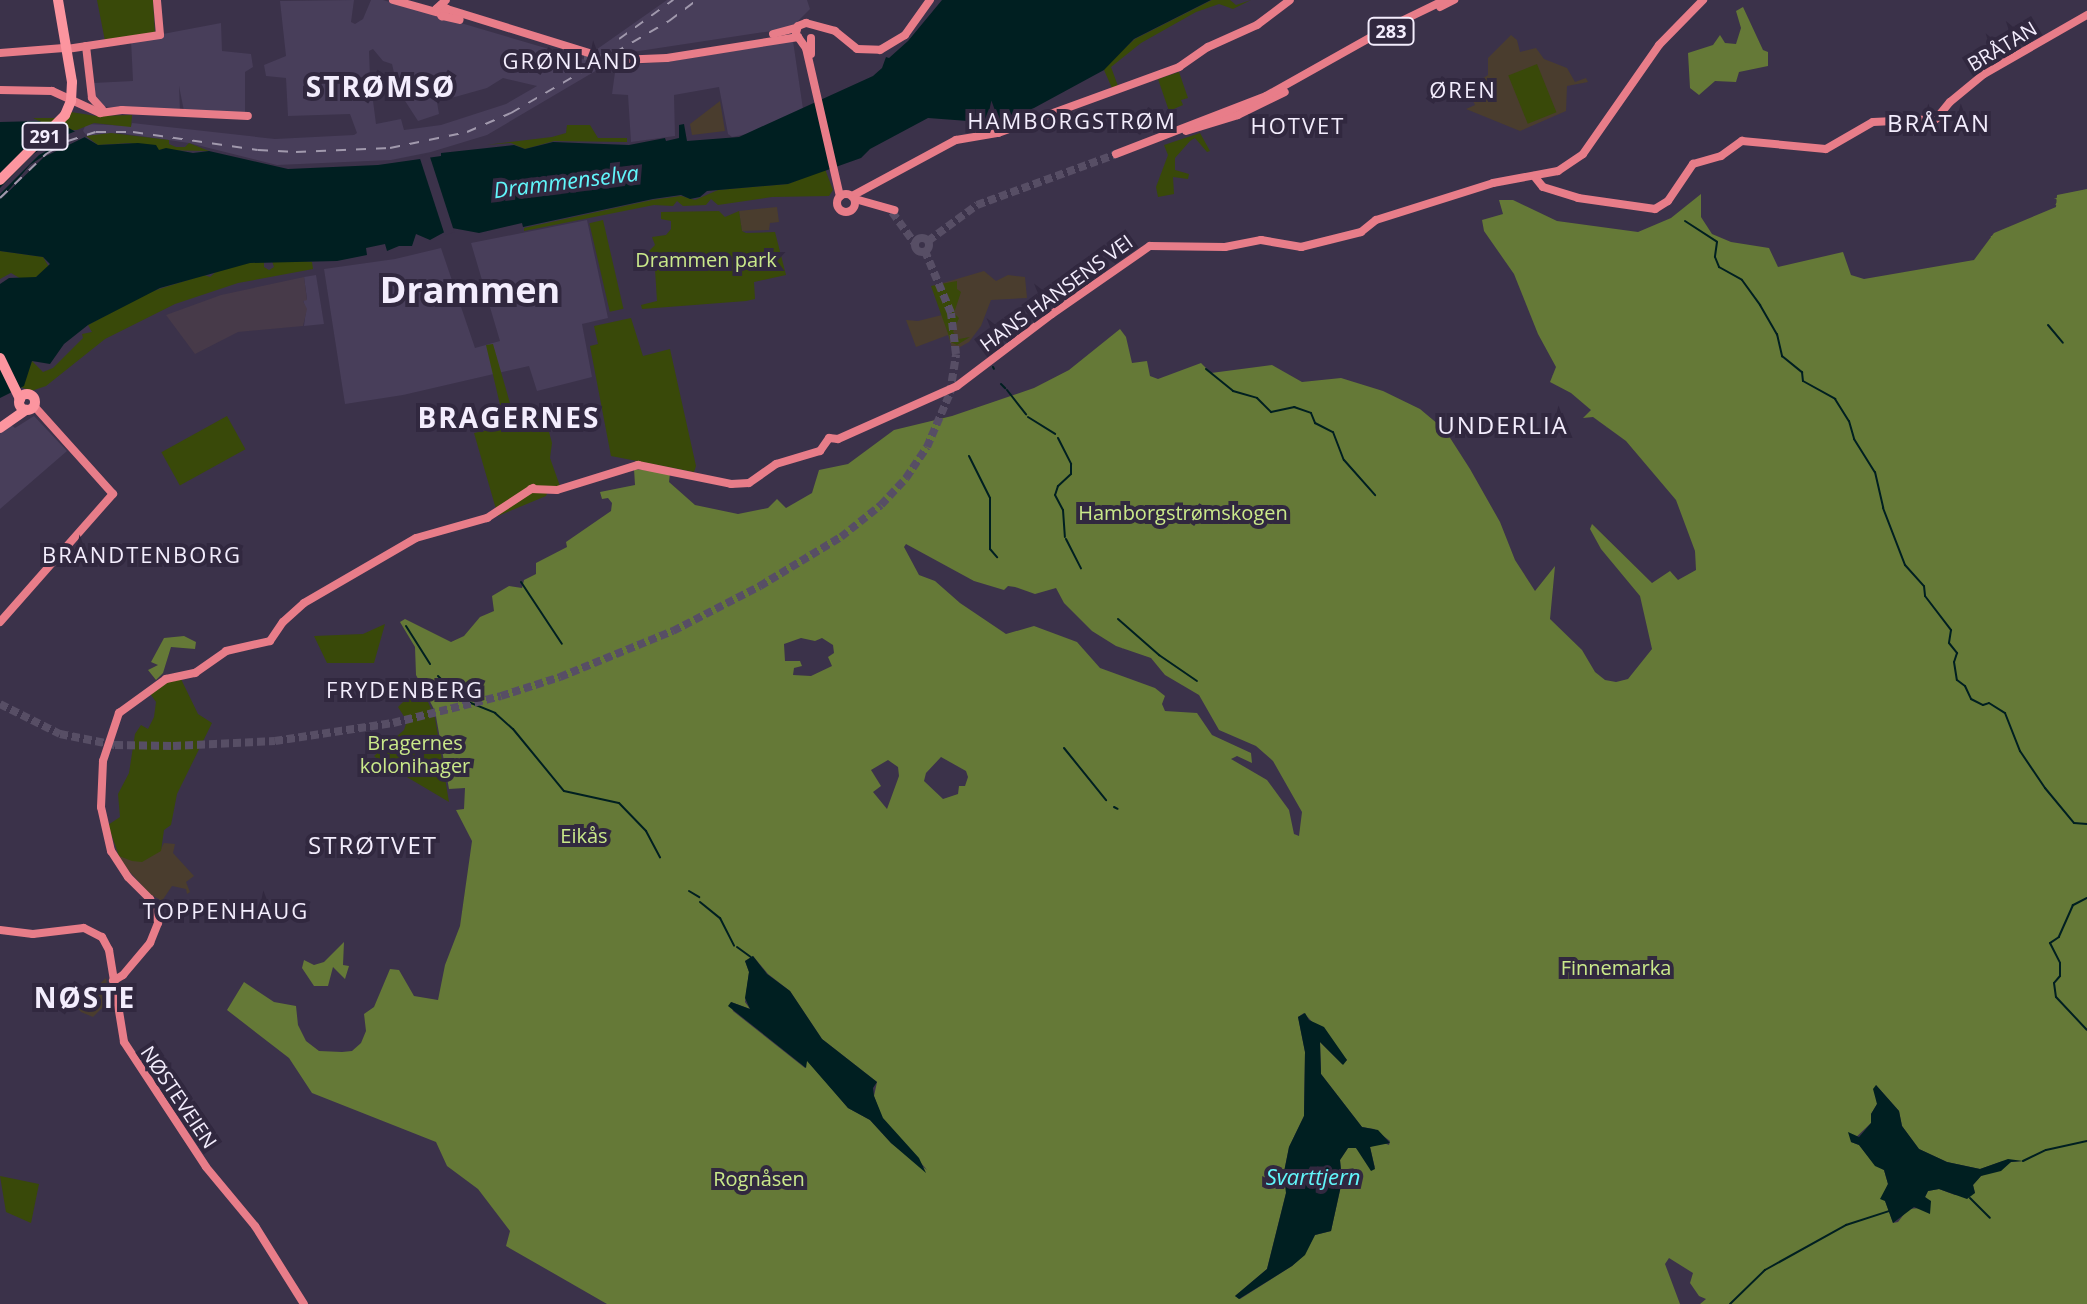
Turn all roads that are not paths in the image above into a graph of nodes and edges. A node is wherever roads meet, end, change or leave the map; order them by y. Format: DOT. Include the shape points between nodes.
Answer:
graph roads {
  1 [pos="57,0"];
  2 [pos="157,0"];
  3 [pos="393,0"];
  4 [pos="410,0"];
  5 [pos="930,0"];
  6 [pos="1290,0"];
  7 [pos="1445,0"];
  8 [pos="1454,0"];
  9 [pos="1703,0"];
  10 [pos="443,7"];
  11 [pos="2087,15"];
  12 [pos="805,34"];
  13 [pos="86,48"];
  14 [pos="65,49"];
  15 [pos="0,53"];
  16 [pos="586,55"];
  17 [pos="620,58"];
  18 [pos="0,90"];
  19 [pos="88,102"];
  20 [pos="248,116"];
  21 [pos="1170,135"];
  22 [pos="1116,154"];
  23 [pos="1534,176"];
  24 [pos="0,180"];
  25 [pos="850,198"];
  26 [pos="893,211"];
  27 [pos="0,358"];
  28 [pos="23,398"];
  29 [pos="0,420"];
  30 [pos="0,428"];
  31 [pos="0,622"];
  32 [pos="0,930"];
  33 [pos="112,978"];
  34 [pos="304,1304"];
  1 -- 14 [label="highway, 291"];
  2 -- 13 [label="main road" via="160,35"];
  3 -- 10 [label="main road"];
  4 -- 10 [label="main road"];
  5 -- 12 [label="main road" via="905,35 882,49 857,49 827,28"];
  6 -- 25 [label="main road" via="1257,25 1179,67 1002,132 956,140"];
  7 -- 21 [label="main road, 283" via="1273,93"];
  8 -- 21 [label="main road, 283" via="1258,107"];
  9 -- 23 [label="main road, HANS HANSENS VEI" via="1659,45 1583,154 1558,171"];
  10 -- 16 [label="main road"];
  11 -- 23 [label="main road, BRÅTAN" via="1984,74 1932,120 1870,122 1826,149 1748,141 1696,162 1665,204 1651,210 1549,189"];
  12 -- 17 [label="main road"];
  12 -- 25 [label="main road" via="835,170"];
  13 -- 14 [label="main road"];
  13 -- 19 [label="main road"];
  14 -- 15 [label="main road"];
  14 -- 24 [label="highway, 291, bridge" via="72,82 63,118"];
  18 -- 19 [label="main road" via="48,90"];
  19 -- 20 [label="main road" via="106,111"];
  21 -- 22 [label="main road, 283"];
  23 -- 33 [label="main road, HANS HANSENS VEI" via="1484,185 1373,221 1361,232 1301,247 1261,240 1225,247 1150,246 957,386 838,439 829,438 820,451 776,464 741,485 638,465 557,490 537,488 492,516 416,538 304,603 270,641 226,651 195,673 166,679 116,717 100,779 107,837 121,868 150,899 158,919 153,939 124,973"];
  25 -- 26 [label="main road" via="881,203"];
  27 -- 28 [label="highway"];
  28 -- 29 [label="highway"];
  28 -- 30 [label="highway"];
  28 -- 31 [label="main road" via="111,496"];
  32 -- 33 [label="main road, NØSTEVEIEN" via="93,930 106,942"];
  33 -- 34 [label="main road, NØSTEVEIEN" via="125,1045 201,1159 255,1226"];
}
